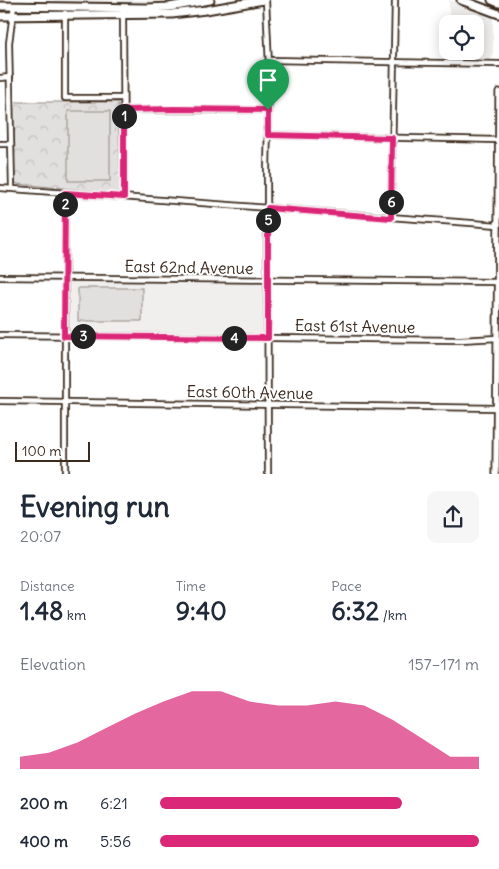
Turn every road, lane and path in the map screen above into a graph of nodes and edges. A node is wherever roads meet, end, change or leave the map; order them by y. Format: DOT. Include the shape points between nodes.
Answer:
graph roads {
  1 [pos="210,0"];
  2 [pos="265,0"];
  3 [pos="395,0"];
  4 [pos="461,0"];
  5 [pos="492,0"];
  6 [pos="499,3"];
  7 [pos="49,4"];
  8 [pos="0,6"];
  9 [pos="14,6"];
  10 [pos="65,11"];
  11 [pos="123,11"];
  12 [pos="49,14"];
  13 [pos="499,14"];
  14 [pos="0,16"];
  15 [pos="14,16"];
  16 [pos="269,60"];
  17 [pos="393,62"];
  18 [pos="499,64"];
  19 [pos="10,77"];
  20 [pos="0,78"];
  21 [pos="499,92"];
  22 [pos="123,98"];
  23 [pos="124,110"];
  24 [pos="268,110"];
  25 [pos="499,118"];
  26 [pos="268,135"];
  27 [pos="392,138"];
  28 [pos="498,140"];
  29 [pos="0,144"];
  30 [pos="11,144"];
  31 [pos="0,188"];
  32 [pos="12,188"];
  33 [pos="499,191"];
  34 [pos="65,193"];
  35 [pos="124,197"];
  36 [pos="268,208"];
  37 [pos="391,218"];
  38 [pos="498,225"];
  39 [pos="498,264"];
  40 [pos="0,277"];
  41 [pos="64,278"];
  42 [pos="268,280"];
  43 [pos="497,282"];
  44 [pos="0,335"];
  45 [pos="64,336"];
  46 [pos="268,338"];
  47 [pos="498,338"];
  48 [pos="0,401"];
  49 [pos="64,402"];
  50 [pos="267,405"];
  51 [pos="497,408"];
  52 [pos="65,474"];
  53 [pos="268,474"];
  54 [pos="496,474"];
  1 -- 11 [label="main road"];
  2 -- 11 [label="main road" via="172,14"];
  2 -- 16 [label="street"];
  3 -- 17 [label="street"];
  4 -- 13 [label="main road"];
  5 -- 6 [label="main road"];
  7 -- 9 [label="main road"];
  7 -- 10 [label="main road"];
  7 -- 12 [label="street"];
  8 -- 9 [label="main road"];
  9 -- 15 [label="street"];
  10 -- 11 [label="main road"];
  10 -- 12 [label="main road"];
  10 -- 22 [label="street" via="64,98"];
  11 -- 22 [label="street"];
  12 -- 15 [label="main road"];
  14 -- 15 [label="main road"];
  15 -- 19 [label="street" via="9,43"];
  16 -- 17 [label="street"];
  16 -- 24 [label="street"];
  17 -- 18 [label="street"];
  17 -- 27 [label="street"];
  19 -- 20 [label="street"];
  19 -- 30 [label="street"];
  21 -- 25 [label="main road"];
  22 -- 23 [label="street"];
  23 -- 24 [label="street"];
  23 -- 35 [label="street"];
  24 -- 26 [label="street"];
  25 -- 28 [label="main road"];
  26 -- 27 [label="street"];
  26 -- 36 [label="street"];
  27 -- 28 [label="street"];
  27 -- 37 [label="street"];
  28 -- 33 [label="main road"];
  29 -- 30 [label="street"];
  30 -- 32 [label="street"];
  31 -- 32 [label="street"];
  32 -- 34 [label="street"];
  33 -- 38 [label="main road"];
  34 -- 35 [label="street"];
  34 -- 41 [label="street"];
  35 -- 36 [label="street"];
  36 -- 37 [label="street"];
  36 -- 42 [label="street"];
  37 -- 38 [label="street"];
  38 -- 39 [label="main road"];
  39 -- 43 [label="main road"];
  40 -- 41 [label="street, East 62nd Avenue"];
  41 -- 42 [label="street, East 62nd Avenue"];
  41 -- 45 [label="street"];
  42 -- 43 [label="street, East 62nd Avenue"];
  42 -- 46 [label="street"];
  43 -- 47 [label="main road"];
  44 -- 45 [label="street, East 61st Avenue"];
  45 -- 46 [label="street, East 61st Avenue"];
  45 -- 49 [label="street"];
  46 -- 47 [label="street, East 61st Avenue"];
  46 -- 50 [label="street"];
  47 -- 51 [label="main road"];
  48 -- 49 [label="street, East 60th Avenue"];
  49 -- 50 [label="street, East 60th Avenue"];
  49 -- 52 [label="street"];
  50 -- 51 [label="street, East 60th Avenue"];
  50 -- 53 [label="street"];
  51 -- 54 [label="main road"];
}
